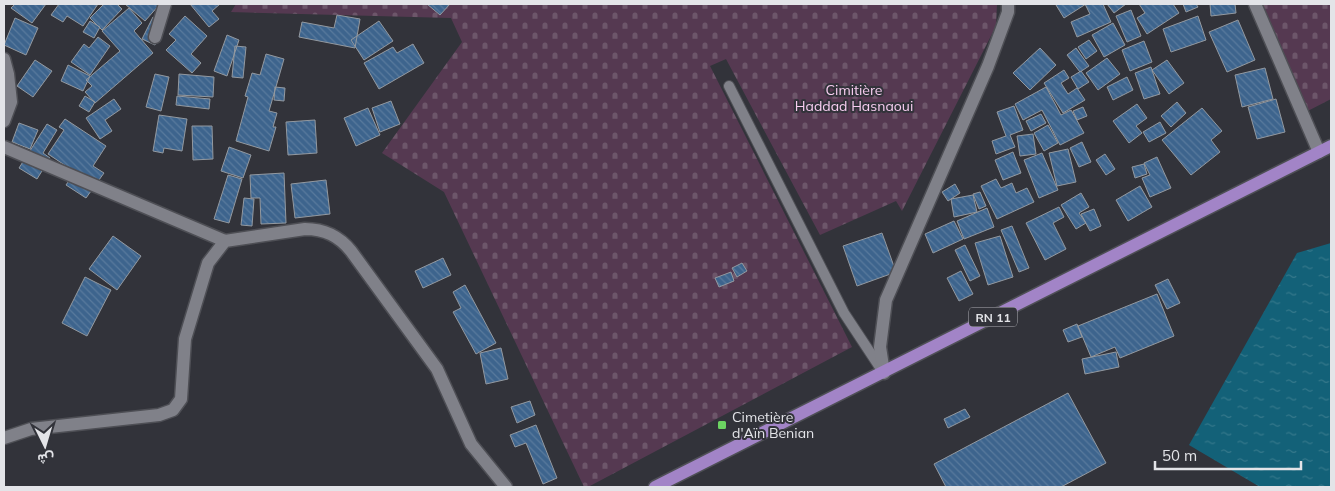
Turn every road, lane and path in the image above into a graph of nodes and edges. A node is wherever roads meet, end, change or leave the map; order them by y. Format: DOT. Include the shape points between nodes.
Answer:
graph roads {
  1 [pos="165,4"];
  2 [pos="1008,4"];
  3 [pos="1255,4"];
  4 [pos="155,37"];
  5 [pos="4,59"];
  6 [pos="729,86"];
  7 [pos="4,121"];
  8 [pos="1331,146"];
  9 [pos="4,147"];
  10 [pos="1319,152"];
  11 [pos="225,241"];
  12 [pos="884,373"];
  13 [pos="4,438"];
  14 [pos="506,487"];
  15 [pos="655,487"];
  1 -- 4 [label="street"];
  2 -- 12 [label="street" via="988,66 886,300 880,347"];
  3 -- 10 [label="street"];
  5 -- 7 [label="street" via="11,102"];
  6 -- 12 [label="lane" via="844,313"];
  8 -- 10 [label="main road, RN 11"];
  9 -- 11 [label="street"];
  10 -- 12 [label="main road, RN 11"];
  11 -- 13 [label="street" via="208,263 185,339 181,399 172,410 159,415 31,429"];
  11 -- 14 [label="street" via="316,229 336,236 344,243 437,369 471,444"];
  12 -- 15 [label="main road, RN 11"];
}
